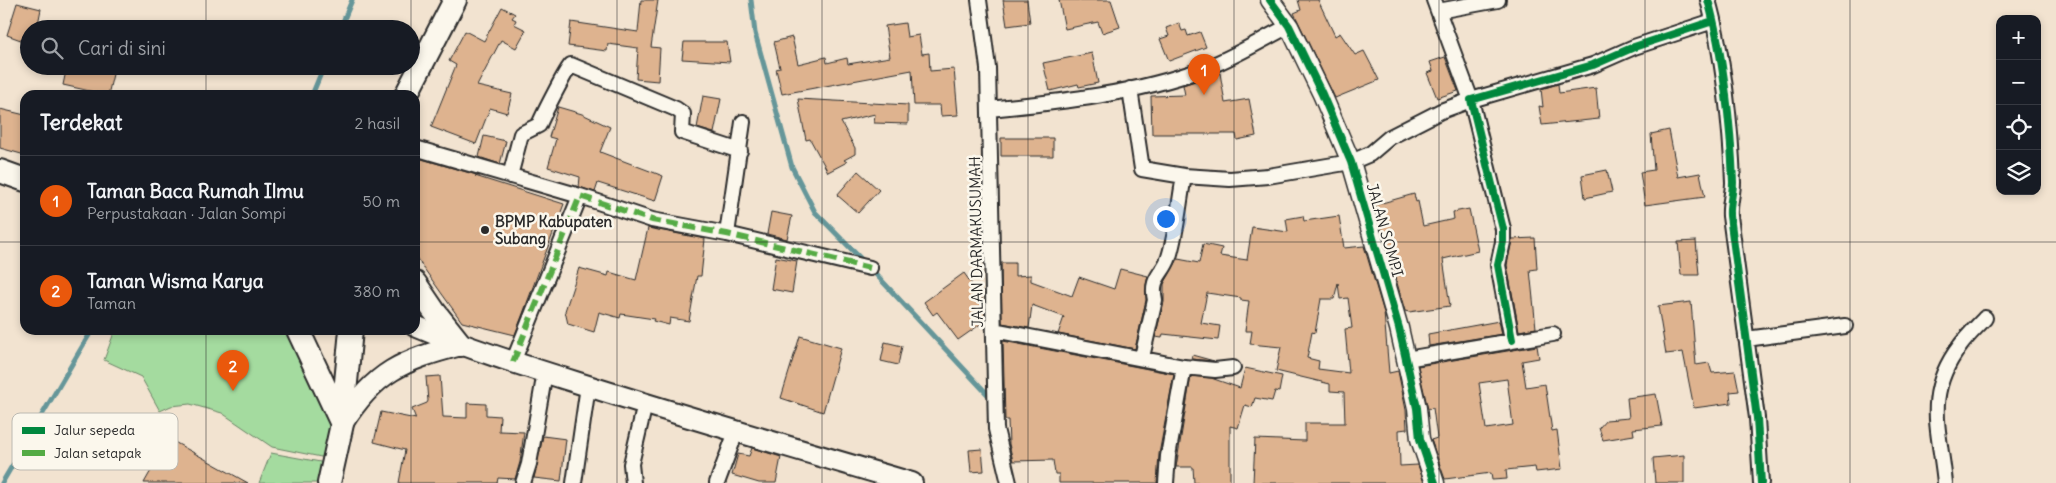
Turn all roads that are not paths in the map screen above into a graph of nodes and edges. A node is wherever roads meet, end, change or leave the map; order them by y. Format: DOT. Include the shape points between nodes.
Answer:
graph roads {
  1 [pos="455,0"];
  2 [pos="979,0"];
  3 [pos="1270,0"];
  4 [pos="1498,0"];
  5 [pos="1708,0"];
  6 [pos="1436,5"];
  7 [pos="1713,21"];
  8 [pos="1289,26"];
  9 [pos="420,68"];
  10 [pos="416,75"];
  11 [pos="1130,89"];
  12 [pos="409,90"];
  13 [pos="1471,100"];
  14 [pos="989,109"];
  15 [pos="743,122"];
  16 [pos="420,149"];
  17 [pos="740,151"];
  18 [pos="1351,162"];
  19 [pos="0,171"];
  20 [pos="510,176"];
  21 [pos="1184,176"];
  22 [pos="20,178"];
  23 [pos="580,196"];
  24 [pos="727,234"];
  25 [pos="870,268"];
  26 [pos="420,290"];
  27 [pos="1985,318"];
  28 [pos="1845,326"];
  29 [pos="420,328"];
  30 [pos="994,330"];
  31 [pos="1553,334"];
  32 [pos="300,335"];
  33 [pos="351,335"];
  34 [pos="1746,339"];
  35 [pos="1512,340"];
  36 [pos="461,345"];
  37 [pos="1142,357"];
  38 [pos="1406,359"];
  39 [pos="513,362"];
  40 [pos="1184,367"];
  41 [pos="1233,368"];
  42 [pos="545,372"];
  43 [pos="588,386"];
  44 [pos="646,404"];
  45 [pos="342,424"];
  46 [pos="736,432"];
  47 [pos="329,483"];
  48 [pos="523,483"];
  49 [pos="574,483"];
  50 [pos="633,483"];
  51 [pos="717,483"];
  52 [pos="912,483"];
  53 [pos="1009,483"];
  54 [pos="1166,483"];
  55 [pos="1435,483"];
  56 [pos="1761,483"];
  57 [pos="1945,483"];
  1 -- 9 [label="main road"];
  2 -- 14 [label="street, JALAN DARMAKUSUMAH" via="988,68"];
  3 -- 8 [label="street, JALAN SOMPI"];
  4 -- 6 [label="street"];
  5 -- 7 [label="street"];
  6 -- 13 [label="street"];
  7 -- 13 [label="street" via="1634,47 1593,65"];
  7 -- 34 [label="street" via="1724,88 1733,184 1730,216 1742,288"];
  8 -- 11 [label="street" via="1203,69"];
  8 -- 18 [label="street, JALAN SOMPI"];
  10 -- 12 [label="main road"];
  11 -- 14 [label="street"];
  11 -- 21 [label="street" via="1142,169"];
  13 -- 18 [label="street" via="1398,133 1370,154"];
  13 -- 35 [label="street" via="1503,229 1498,265"];
  14 -- 30 [label="street, JALAN DARMAKUSUMAH"];
  15 -- 17 [label="street"];
  16 -- 20 [label="street"];
  17 -- 20 [label="street" via="682,132 682,114 676,109 570,65 555,96 546,105 539,125 521,134"];
  17 -- 24 [label="street"];
  18 -- 21 [label="street" via="1268,176 1230,179"];
  18 -- 38 [label="street, JALAN SOMPI"];
  19 -- 22 [label="main road"];
  20 -- 23 [label="street"];
  21 -- 37 [label="street" via="1169,257 1156,278 1155,300"];
  23 -- 24 [label="street" via="652,220"];
  23 -- 39 [label="street"];
  24 -- 25 [label="street"];
  26 -- 36 [label="main road"];
  27 -- 57 [label="street" via="1960,347 1938,388 1938,446"];
  28 -- 34 [label="street"];
  29 -- 36 [label="main road"];
  30 -- 37 [label="street"];
  30 -- 53 [label="street, JALAN DARMAKUSUMAH" via="996,429"];
  31 -- 35 [label="street"];
  32 -- 45 [label="main road"];
  33 -- 45 [label="main road"];
  34 -- 56 [label="street"];
  35 -- 38 [label="street"];
  36 -- 39 [label="main road"];
  36 -- 45 [label="main road" via="422,355 371,384"];
  37 -- 40 [label="street"];
  38 -- 55 [label="street, JALAN SOMPI" via="1420,439"];
  39 -- 42 [label="main road"];
  40 -- 41 [label="street"];
  40 -- 54 [label="street"];
  42 -- 43 [label="main road"];
  42 -- 48 [label="street"];
  43 -- 44 [label="main road"];
  43 -- 49 [label="street"];
  44 -- 46 [label="main road"];
  44 -- 50 [label="street" via="631,464"];
  45 -- 47 [label="main road"];
  46 -- 51 [label="street"];
  46 -- 52 [label="main road"];
}
